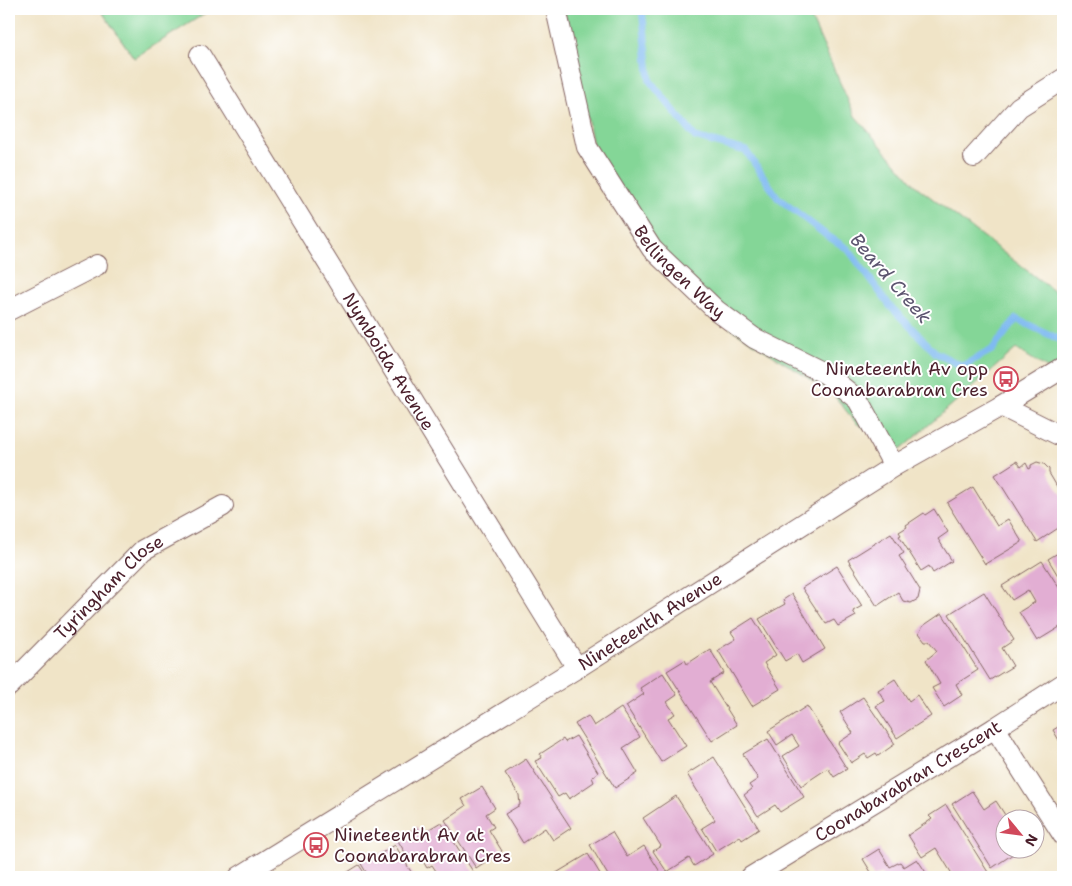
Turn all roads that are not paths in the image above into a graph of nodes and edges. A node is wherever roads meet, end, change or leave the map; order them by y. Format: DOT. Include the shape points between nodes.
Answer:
graph roads {
  1 [pos="556,9"];
  2 [pos="200,55"];
  3 [pos="1063,79"];
  4 [pos="974,157"];
  5 [pos="97,266"];
  6 [pos="9,310"];
  7 [pos="1063,368"];
  8 [pos="1001,406"];
  9 [pos="1063,437"];
  10 [pos="894,466"];
  11 [pos="223,506"];
  12 [pos="577,668"];
  13 [pos="1063,684"];
  14 [pos="9,686"];
  15 [pos="995,728"];
  16 [pos="1063,834"];
  17 [pos="239,877"];
  18 [pos="751,877"];
  1 -- 10 [label="street, Bellingen Way" via="587,147 652,249 716,310 754,338 826,374 858,400"];
  2 -- 12 [label="street, Nymboida Avenue"];
  3 -- 4 [label="street" via="1018,107"];
  5 -- 6 [label="street"];
  7 -- 8 [label="street, Nineteenth Avenue"];
  8 -- 9 [label="street"];
  8 -- 10 [label="street, Nineteenth Avenue"];
  10 -- 12 [label="street, Nineteenth Avenue"];
  11 -- 14 [label="street, Tyringham Close" via="143,550"];
  12 -- 17 [label="street, Nineteenth Avenue"];
  13 -- 15 [label="street, Coonabarabran Crescent"];
  15 -- 16 [label="street"];
  15 -- 18 [label="street, Coonabarabran Crescent"];
}
